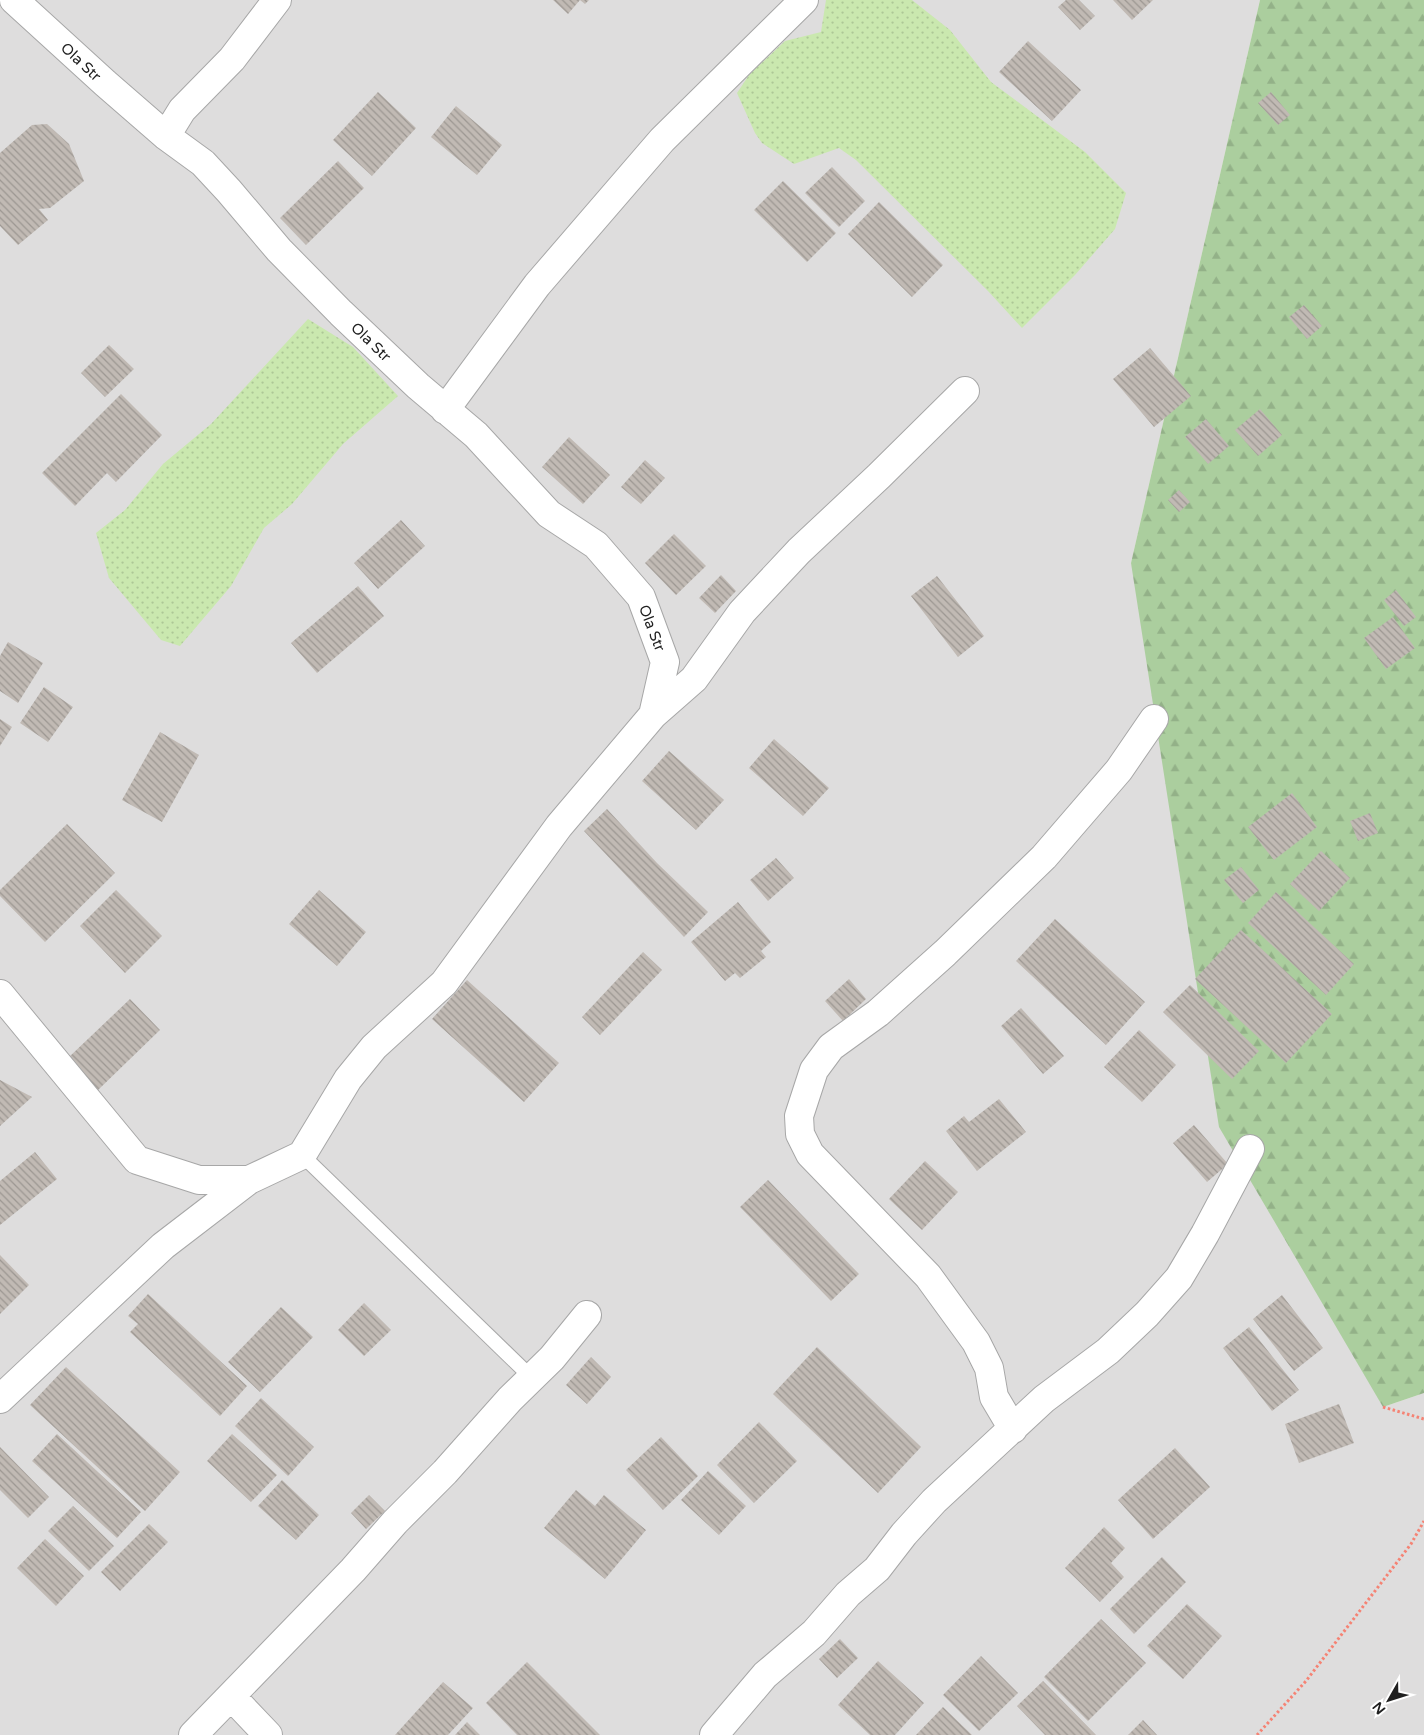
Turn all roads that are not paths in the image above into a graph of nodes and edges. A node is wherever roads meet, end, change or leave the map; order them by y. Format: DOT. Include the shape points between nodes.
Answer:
graph roads {
  1 [pos="14,0"];
  2 [pos="277,0"];
  3 [pos="804,0"];
  4 [pos="166,136"];
  5 [pos="965,391"];
  6 [pos="445,410"];
  7 [pos="653,715"];
  8 [pos="1154,719"];
  9 [pos="0,994"];
  10 [pos="1250,1149"];
  11 [pos="302,1155"];
  12 [pos="248,1180"];
  13 [pos="587,1315"];
  14 [pos="532,1378"];
  15 [pos="3,1389"];
  16 [pos="1013,1429"];
  17 [pos="231,1696"];
  18 [pos="193,1735"];
  19 [pos="268,1735"];
  20 [pos="714,1735"];
  1 -- 4 [label="street, Ola Str"];
  2 -- 4 [label="street" via="232,59 182,110"];
  3 -- 6 [label="street" via="662,140 537,285"];
  4 -- 6 [label="street, Ola Str" via="203,163 279,250 341,314"];
  5 -- 7 [label="street" via="799,551 742,612 694,679"];
  6 -- 7 [label="street, Ola Str" via="476,435 550,514 596,545 640,597 665,662"];
  7 -- 11 [label="street" via="559,826 444,983 374,1047 348,1079"];
  8 -- 16 [label="street" via="1119,770 1044,857 878,1014 830,1047 814,1070 799,1116 800,1134 810,1154 928,1276 976,1342 989,1368 994,1397"];
  9 -- 12 [label="street" via="137,1160 199,1180"];
  10 -- 16 [label="street" via="1179,1278 1108,1351 1044,1399"];
  11 -- 12 [label="street"];
  11 -- 14 [label="lane"];
  12 -- 15 [label="street" via="163,1246"];
  13 -- 14 [label="street"];
  14 -- 17 [label="street"];
  16 -- 20 [label="street" via="934,1501 876,1569 848,1594 814,1633 765,1675"];
  17 -- 18 [label="street"];
  17 -- 19 [label="street"];
}
